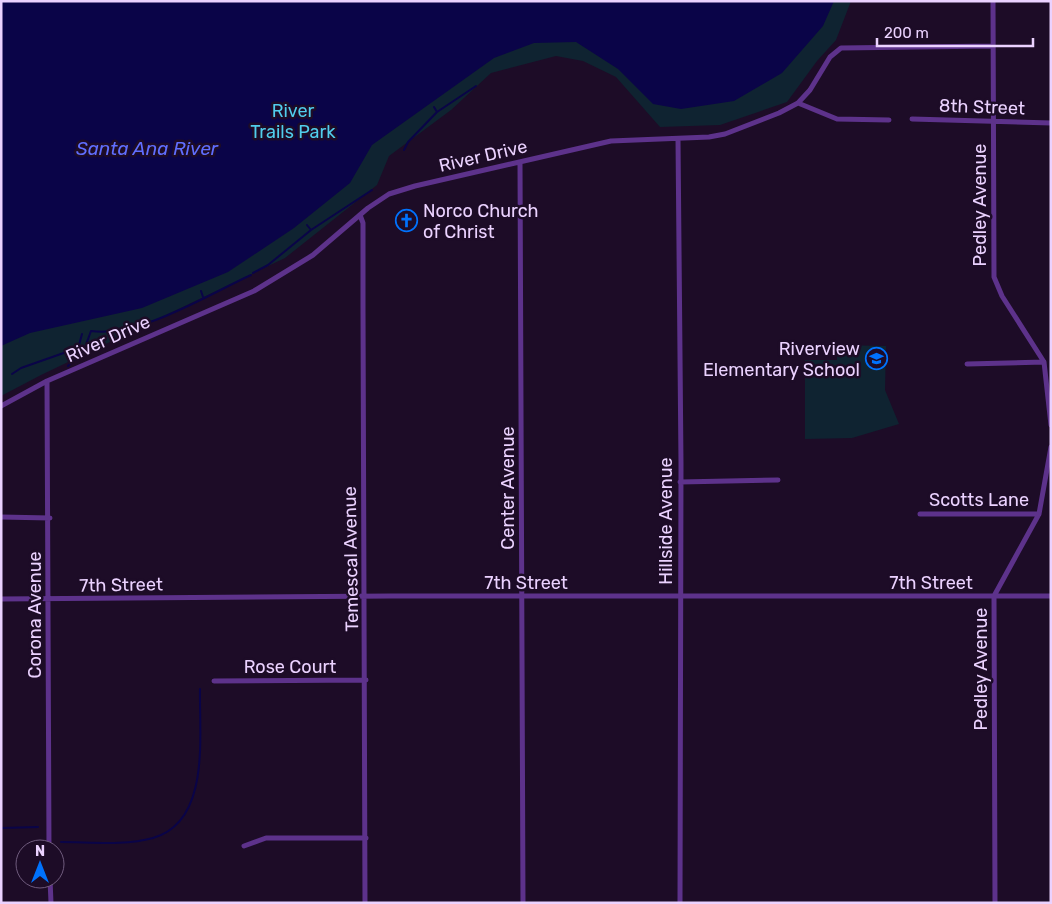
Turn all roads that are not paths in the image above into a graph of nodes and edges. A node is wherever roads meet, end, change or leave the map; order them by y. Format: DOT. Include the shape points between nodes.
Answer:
graph roads {
  1 [pos="993,1"];
  2 [pos="993,46"];
  3 [pos="798,103"];
  4 [pos="912,119"];
  5 [pos="889,120"];
  6 [pos="994,121"];
  7 [pos="1051,122"];
  8 [pos="678,139"];
  9 [pos="520,162"];
  10 [pos="360,215"];
  11 [pos="1044,362"];
  12 [pos="967,364"];
  13 [pos="47,381"];
  14 [pos="1,406"];
  15 [pos="1051,425"];
  16 [pos="1051,447"];
  17 [pos="778,480"];
  18 [pos="680,482"];
  19 [pos="920,514"];
  20 [pos="1039,514"];
  21 [pos="1,517"];
  22 [pos="50,518"];
  23 [pos="522,596"];
  24 [pos="994,596"];
  25 [pos="1051,596"];
  26 [pos="365,597"];
  27 [pos="680,597"];
  28 [pos="1,599"];
  29 [pos="48,599"];
  30 [pos="366,680"];
  31 [pos="214,681"];
  32 [pos="366,838"];
  33 [pos="50,839"];
  34 [pos="244,846"];
  35 [pos="50,889"];
  36 [pos="51,903"];
  37 [pos="365,903"];
  38 [pos="523,903"];
  39 [pos="680,903"];
  40 [pos="995,903"];
  1 -- 2 [label="street, Pedley Avenue"];
  2 -- 3 [label="street, River Drive" via="841,48 830,57"];
  2 -- 6 [label="street, Pedley Avenue"];
  3 -- 5 [label="street" via="837,119"];
  3 -- 8 [label="street, River Drive" via="726,134"];
  4 -- 6 [label="street, 8th Street"];
  6 -- 7 [label="street, 8th Street"];
  6 -- 11 [label="street, Pedley Avenue" via="994,277 1002,296"];
  8 -- 9 [label="street, River Drive" via="611,141"];
  8 -- 18 [label="street, Hillside Avenue"];
  9 -- 10 [label="street, River Drive" via="389,194"];
  9 -- 23 [label="street, Center Avenue"];
  10 -- 13 [label="street, River Drive" via="313,255 254,291"];
  10 -- 26 [label="street, Temescal Avenue" via="363,223"];
  11 -- 12 [label="street"];
  11 -- 15 [label="street, Pedley Avenue"];
  13 -- 14 [label="street, River Drive"];
  13 -- 22 [label="street, Corona Avenue"];
  16 -- 20 [label="street, Pedley Avenue"];
  17 -- 18 [label="street"];
  18 -- 27 [label="street, Hillside Avenue"];
  19 -- 20 [label="street, Scotts Lane"];
  20 -- 24 [label="street, Pedley Avenue"];
  21 -- 22 [label="street"];
  22 -- 29 [label="street, Corona Avenue"];
  23 -- 26 [label="street, 7th Street"];
  23 -- 27 [label="street, 7th Street"];
  23 -- 38 [label="street, Center Avenue"];
  24 -- 25 [label="street, 7th Street"];
  24 -- 27 [label="street, 7th Street"];
  24 -- 40 [label="street, Pedley Avenue"];
  26 -- 29 [label="street, 7th Street"];
  26 -- 30 [label="street, Temescal Avenue"];
  27 -- 39 [label="street, Hillside Avenue"];
  28 -- 29 [label="street, 7th Street"];
  29 -- 33 [label="street, Corona Avenue"];
  30 -- 31 [label="street, Rose Court"];
  30 -- 32 [label="street, Temescal Avenue"];
  32 -- 34 [label="street" via="266,838"];
  32 -- 37 [label="street, Temescal Avenue"];
  35 -- 36 [label="street"];
}
